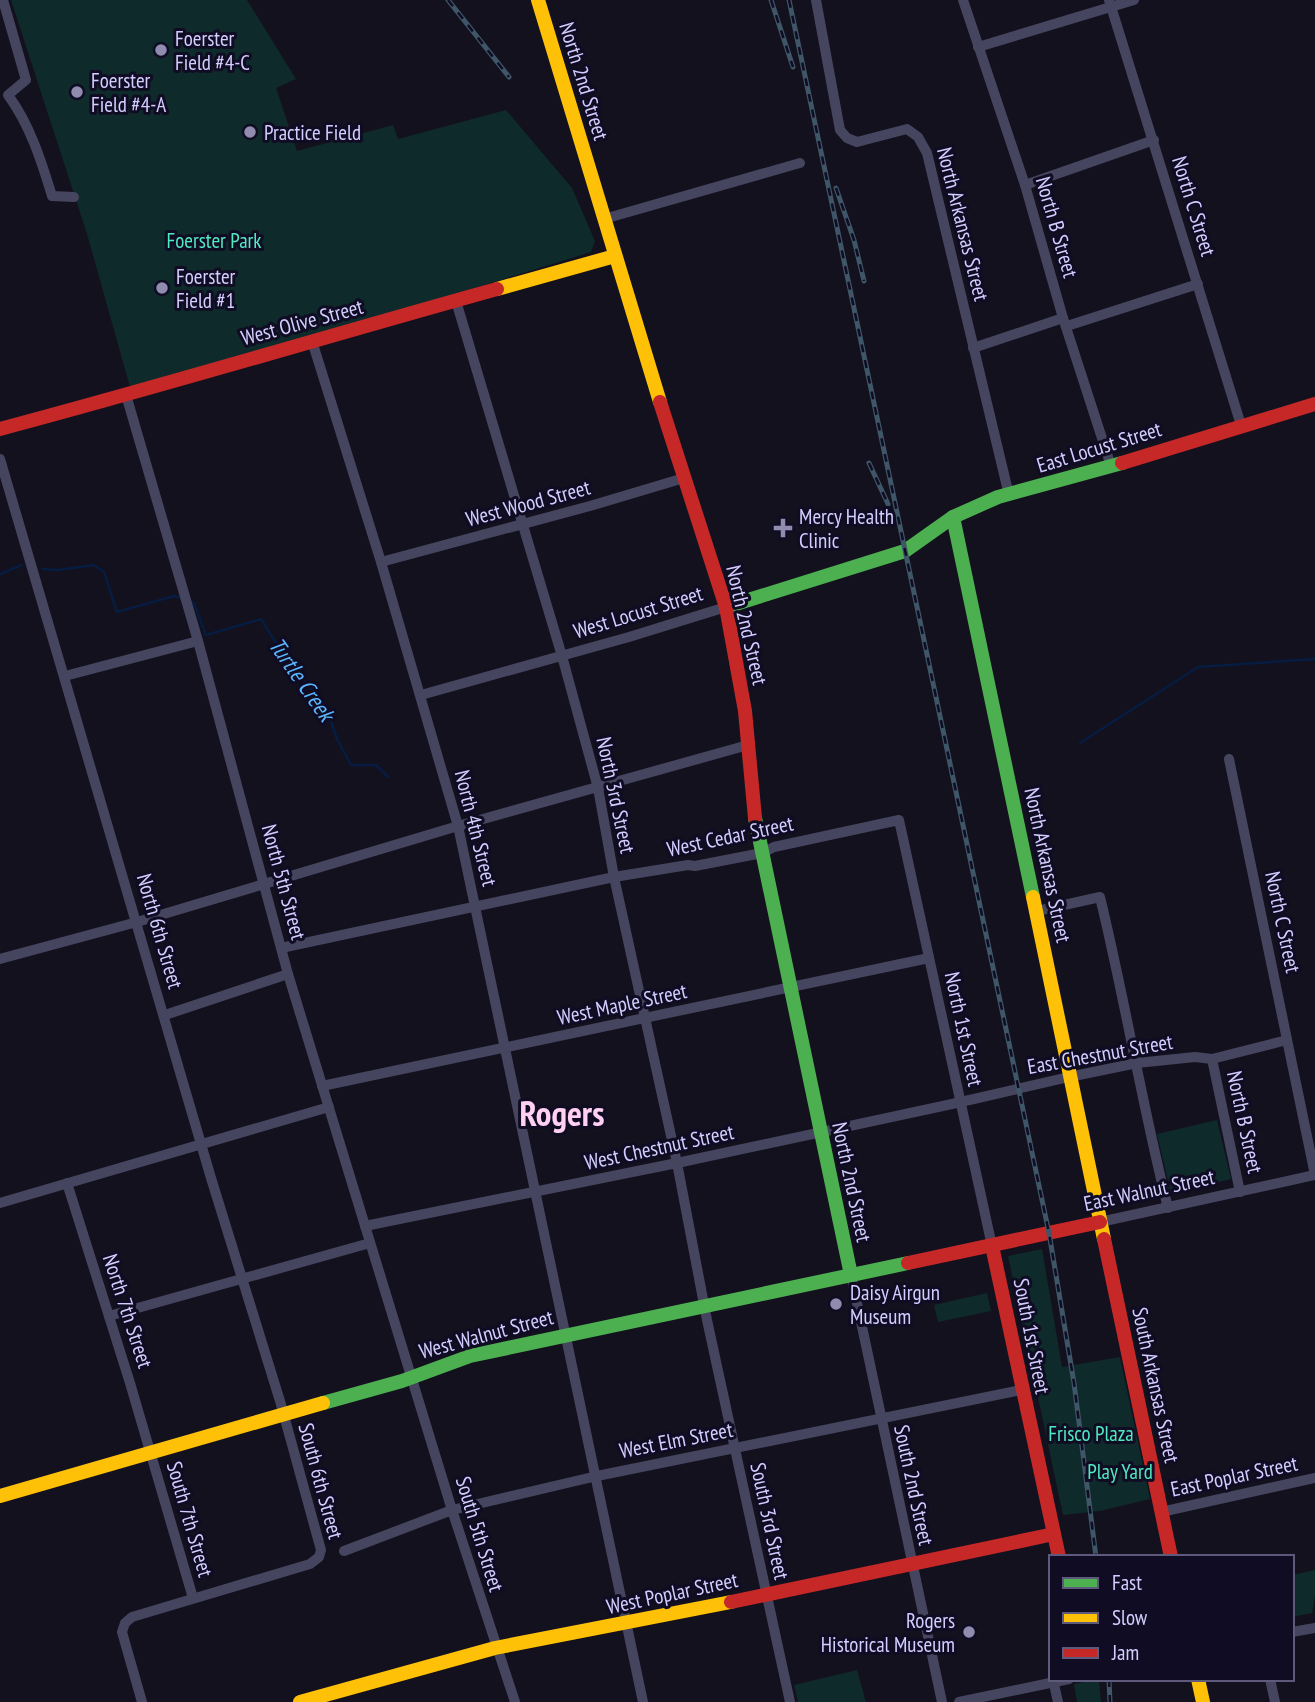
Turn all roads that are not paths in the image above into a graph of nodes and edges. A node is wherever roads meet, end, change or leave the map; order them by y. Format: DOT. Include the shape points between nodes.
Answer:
graph roads {
  1 [pos="3,0"];
  2 [pos="538,0"];
  3 [pos="816,0"];
  4 [pos="963,0"];
  5 [pos="1134,0"];
  6 [pos="1110,3"];
  7 [pos="978,47"];
  8 [pos="1154,140"];
  9 [pos="800,163"];
  10 [pos="1024,185"];
  11 [pos="74,197"];
  12 [pos="604,219"];
  13 [pos="615,256"];
  14 [pos="1198,284"];
  15 [pos="456,301"];
  16 [pos="1065,322"];
  17 [pos="312,341"];
  18 [pos="973,348"];
  19 [pos="126,396"];
  20 [pos="1315,404"];
  21 [pos="1241,425"];
  22 [pos="0,429"];
  23 [pos="0,459"];
  24 [pos="1111,466"];
  25 [pos="684,478"];
  26 [pos="1009,495"];
  27 [pos="953,517"];
  28 [pos="522,525"];
  29 [pos="905,551"];
  30 [pos="381,562"];
  31 [pos="726,607"];
  32 [pos="198,641"];
  33 [pos="562,656"];
  34 [pos="65,676"];
  35 [pos="421,695"];
  36 [pos="748,745"];
  37 [pos="1229,759"];
  38 [pos="598,788"];
  39 [pos="899,820"];
  40 [pos="458,826"];
  41 [pos="762,853"];
  42 [pos="614,877"];
  43 [pos="264,883"];
  44 [pos="476,908"];
  45 [pos="1037,911"];
  46 [pos="136,922"];
  47 [pos="281,948"];
  48 [pos="929,958"];
  49 [pos="0,959"];
  50 [pos="288,974"];
  51 [pos="790,987"];
  52 [pos="164,1015"];
  53 [pos="646,1019"];
  54 [pos="1287,1040"];
  55 [pos="506,1049"];
  56 [pos="1212,1059"];
  57 [pos="1137,1063"];
  58 [pos="1069,1077"];
  59 [pos="322,1086"];
  60 [pos="960,1102"];
  61 [pos="329,1107"];
  62 [pos="819,1131"];
  63 [pos="202,1144"];
  64 [pos="677,1163"];
  65 [pos="1315,1175"];
  66 [pos="67,1183"];
  67 [pos="537,1192"];
  68 [pos="1240,1192"];
  69 [pos="0,1203"];
  70 [pos="1168,1208"];
  71 [pos="1100,1222"];
  72 [pos="365,1226"];
  73 [pos="370,1243"];
  74 [pos="992,1246"];
  75 [pos="851,1275"];
  76 [pos="242,1278"];
  77 [pos="705,1306"];
  78 [pos="109,1316"];
  79 [pos="567,1334"];
  80 [pos="412,1377"];
  81 [pos="1021,1390"];
  82 [pos="283,1415"];
  83 [pos="881,1418"];
  84 [pos="735,1448"];
  85 [pos="150,1451"];
  86 [pos="597,1476"];
  87 [pos="1315,1478"];
  88 [pos="0,1496"];
  89 [pos="452,1510"];
  90 [pos="1161,1512"];
  91 [pos="1054,1534"];
  92 [pos="344,1551"];
  93 [pos="1059,1555"];
  94 [pos="1171,1555"];
  95 [pos="911,1564"];
  96 [pos="766,1595"];
  97 [pos="193,1598"];
  98 [pos="627,1624"];
  99 [pos="1315,1628"];
  100 [pos="1294,1632"];
  101 [pos="495,1648"];
  102 [pos="1063,1681"];
  103 [pos="1198,1681"];
  104 [pos="1270,1681"];
  105 [pos="1054,1684"];
  106 [pos="321,1699"];
  107 [pos="142,1702"];
  108 [pos="300,1702"];
  109 [pos="515,1702"];
  110 [pos="643,1702"];
  111 [pos="790,1702"];
  112 [pos="942,1702"];
  113 [pos="959,1702"];
  114 [pos="1058,1702"];
  115 [pos="1203,1702"];
  116 [pos="1275,1702"];
  1 -- 11 [label="street" via="26,80 8,95 24,117 52,196"];
  2 -- 12 [label="main road, North 2nd Street"];
  3 -- 18 [label="street, North Arkansas Street" via="840,130 857,142 907,129 927,153"];
  4 -- 7 [label="street, North B Street"];
  5 -- 6 [label="street"];
  6 -- 7 [label="street"];
  6 -- 8 [label="street, North C Street"];
  7 -- 10 [label="street, North B Street"];
  8 -- 10 [label="street"];
  8 -- 14 [label="street, North C Street"];
  9 -- 12 [label="street"];
  10 -- 16 [label="street, North B Street"];
  12 -- 13 [label="main road, North 2nd Street"];
  13 -- 15 [label="main road, West Olive Street"];
  13 -- 25 [label="main road, North 2nd Street"];
  14 -- 16 [label="street"];
  14 -- 21 [label="street, North C Street"];
  15 -- 17 [label="main road, West Olive Street"];
  15 -- 28 [label="street, North 3rd Street"];
  16 -- 18 [label="street"];
  16 -- 24 [label="street, North B Street"];
  17 -- 19 [label="main road, West Olive Street"];
  17 -- 30 [label="street, North 4th Street"];
  18 -- 26 [label="street, North Arkansas Street"];
  19 -- 22 [label="main road, West Olive Street"];
  19 -- 32 [label="street, North 5th Street"];
  20 -- 21 [label="main road, East Locust Street"];
  21 -- 24 [label="main road, East Locust Street"];
  23 -- 34 [label="street, North 6th Street"];
  24 -- 26 [label="main road, East Locust Street"];
  25 -- 28 [label="street, West Wood Street"];
  25 -- 31 [label="main road, North 2nd Street"];
  26 -- 27 [label="main road, East Locust Street"];
  27 -- 29 [label="main road, East Locust Street"];
  27 -- 45 [label="main road, North Arkansas Street"];
  28 -- 30 [label="street, West Wood Street"];
  28 -- 33 [label="street, North 3rd Street"];
  29 -- 31 [label="main road, West Locust Street"];
  30 -- 35 [label="street, North 4th Street"];
  31 -- 33 [label="street, West Locust Street"];
  31 -- 36 [label="main road, North 2nd Street"];
  32 -- 34 [label="street"];
  32 -- 43 [label="street, North 5th Street"];
  33 -- 35 [label="street, West Locust Street"];
  33 -- 38 [label="street, North 3rd Street"];
  34 -- 46 [label="street, North 6th Street"];
  35 -- 40 [label="street, North 4th Street"];
  36 -- 38 [label="street"];
  36 -- 41 [label="main road, North 2nd Street"];
  37 -- 54 [label="street, North C Street"];
  38 -- 40 [label="street"];
  38 -- 42 [label="street, North 3rd Street"];
  39 -- 41 [label="street, West Cedar Street"];
  39 -- 48 [label="street, North 1st Street"];
  40 -- 43 [label="street"];
  40 -- 44 [label="street, North 4th Street"];
  41 -- 42 [label="street, West Cedar Street"];
  41 -- 51 [label="main road, North 2nd Street"];
  42 -- 44 [label="street, West Cedar Street"];
  42 -- 53 [label="street, North 3rd Street"];
  43 -- 46 [label="street"];
  43 -- 47 [label="street, North 5th Street"];
  44 -- 47 [label="street, West Cedar Street"];
  44 -- 55 [label="street, North 4th Street"];
  45 -- 57 [label="street" via="1100,897"];
  45 -- 58 [label="main road, North Arkansas Street"];
  46 -- 49 [label="street"];
  46 -- 52 [label="street, North 6th Street"];
  47 -- 50 [label="street, North 5th Street"];
  48 -- 51 [label="street, West Maple Street"];
  48 -- 60 [label="street, North 1st Street"];
  50 -- 52 [label="street"];
  50 -- 59 [label="street, North 5th Street"];
  51 -- 53 [label="street, West Maple Street"];
  51 -- 62 [label="main road, North 2nd Street"];
  52 -- 63 [label="street, North 6th Street"];
  53 -- 55 [label="street, West Maple Street"];
  53 -- 64 [label="street, North 3rd Street"];
  54 -- 56 [label="street, East Chestnut Street"];
  54 -- 65 [label="street, North C Street"];
  55 -- 59 [label="street, West Maple Street"];
  55 -- 67 [label="street, North 4th Street"];
  56 -- 57 [label="street, East Chestnut Street"];
  56 -- 68 [label="street, North B Street"];
  57 -- 58 [label="street, East Chestnut Street"];
  57 -- 70 [label="street"];
  58 -- 60 [label="street, East Chestnut Street"];
  58 -- 71 [label="main road, North Arkansas Street"];
  59 -- 61 [label="street, North 5th Street"];
  60 -- 62 [label="street, West Chestnut Street"];
  60 -- 74 [label="street, North 1st Street"];
  61 -- 63 [label="street"];
  61 -- 72 [label="street, North 5th Street"];
  62 -- 64 [label="street, West Chestnut Street"];
  62 -- 75 [label="main road, North 2nd Street"];
  63 -- 66 [label="street"];
  63 -- 76 [label="street, North 6th Street"];
  64 -- 67 [label="street, West Chestnut Street"];
  64 -- 77 [label="street, North 3rd Street"];
  65 -- 68 [label="street, East Walnut Street"];
  66 -- 69 [label="street"];
  66 -- 78 [label="street, North 7th Street"];
  67 -- 72 [label="street, West Chestnut Street"];
  67 -- 79 [label="street, North 4th Street"];
  68 -- 70 [label="street, East Walnut Street"];
  70 -- 71 [label="street, East Walnut Street"];
  71 -- 74 [label="main road, East Walnut Street"];
  71 -- 90 [label="main road, South Arkansas Street"];
  72 -- 73 [label="street, North 5th Street"];
  73 -- 76 [label="street"];
  73 -- 80 [label="street, North 5th Street"];
  74 -- 75 [label="main road, West Walnut Street"];
  74 -- 81 [label="main road, South 1st Street"];
  75 -- 77 [label="main road, West Walnut Street"];
  75 -- 83 [label="street, South 2nd Street"];
  76 -- 78 [label="street"];
  76 -- 82 [label="street, North 6th Street"];
  77 -- 79 [label="main road, West Walnut Street"];
  77 -- 84 [label="street, South 3rd Street"];
  78 -- 85 [label="street, North 7th Street"];
  79 -- 80 [label="main road, West Walnut Street" via="470,1356"];
  79 -- 86 [label="street, North 4th Street"];
  80 -- 82 [label="main road, West Walnut Street"];
  80 -- 89 [label="street, South 5th Street"];
  81 -- 83 [label="street, West Elm Street"];
  81 -- 91 [label="main road, South 1st Street"];
  82 -- 85 [label="main road, West Walnut Street"];
  82 -- 97 [label="street, South 6th Street" via="321,1550 319,1557 310,1564"];
  83 -- 84 [label="street, West Elm Street"];
  83 -- 95 [label="street, South 2nd Street"];
  84 -- 86 [label="street, West Elm Street"];
  84 -- 96 [label="street, South 3rd Street"];
  85 -- 88 [label="main road, West Walnut Street"];
  85 -- 97 [label="street, South 7th Street"];
  86 -- 89 [label="street, West Elm Street"];
  86 -- 98 [label="street, North 4th Street"];
  87 -- 90 [label="street, East Poplar Street"];
  89 -- 92 [label="street, West Elm Street"];
  89 -- 101 [label="street, South 5th Street"];
  90 -- 94 [label="main road, South Arkansas Street"];
  91 -- 93 [label="main road, South 1st Street"];
  91 -- 95 [label="main road, West Poplar Street"];
  95 -- 96 [label="main road, West Poplar Street"];
  95 -- 112 [label="street, South 2nd Street"];
  96 -- 98 [label="main road, West Poplar Street"];
  96 -- 111 [label="street, South 3rd Street"];
  97 -- 107 [label="street" via="125,1623 122,1632"];
  98 -- 101 [label="main road, West Poplar Street"];
  98 -- 110 [label="street, North 4th Street"];
  99 -- 100 [label="street"];
  101 -- 106 [label="main road, West Poplar Street"];
  101 -- 109 [label="street, South 5th Street"];
  102 -- 105 [label="street"];
  103 -- 115 [label="main road"];
  104 -- 116 [label="street"];
  105 -- 113 [label="street"];
  105 -- 114 [label="street"];
  106 -- 108 [label="main road, West Poplar Street"];
}
